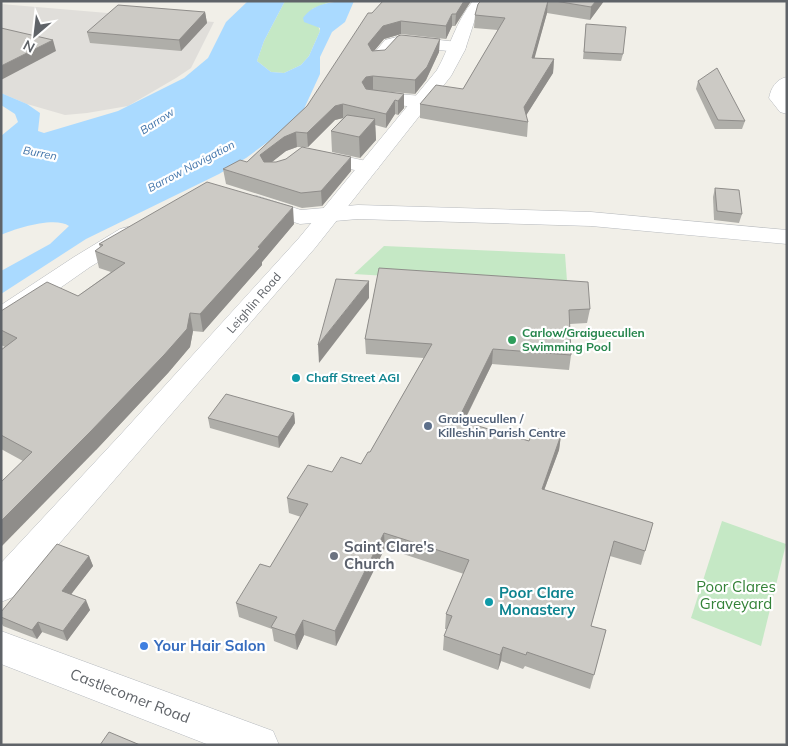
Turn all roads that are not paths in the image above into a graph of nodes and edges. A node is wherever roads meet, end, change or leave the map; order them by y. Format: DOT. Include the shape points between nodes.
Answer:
graph roads {
  1 [pos="482,1"];
  2 [pos="458,47"];
  3 [pos="378,58"];
  4 [pos="787,82"];
  5 [pos="373,97"];
  6 [pos="422,102"];
  7 [pos="787,108"];
  8 [pos="331,138"];
  9 [pos="369,167"];
  10 [pos="235,195"];
  11 [pos="331,214"];
  12 [pos="148,222"];
  13 [pos="787,237"];
  14 [pos="1,316"];
  15 [pos="1,587"];
  16 [pos="1,647"];
  17 [pos="260,745"];
  1 -- 2 [label="street, Leighlin Road" via="469,15"];
  2 -- 3 [label="street" via="401,41 391,43"];
  2 -- 6 [label="street, Leighlin Road" via="445,72"];
  4 -- 7 [label="street" via="778,98"];
  5 -- 6 [label="street"];
  6 -- 9 [label="street, Leighlin Road"];
  8 -- 9 [label="street" via="303,157"];
  9 -- 11 [label="street, Leighlin Road"];
  10 -- 11 [label="street" via="300,217"];
  11 -- 13 [label="street" via="358,212 592,219"];
  11 -- 15 [label="street, Leighlin Road" via="140,434"];
  12 -- 14 [label="street"];
  16 -- 17 [label="street, Castlecomer Road"];
}
